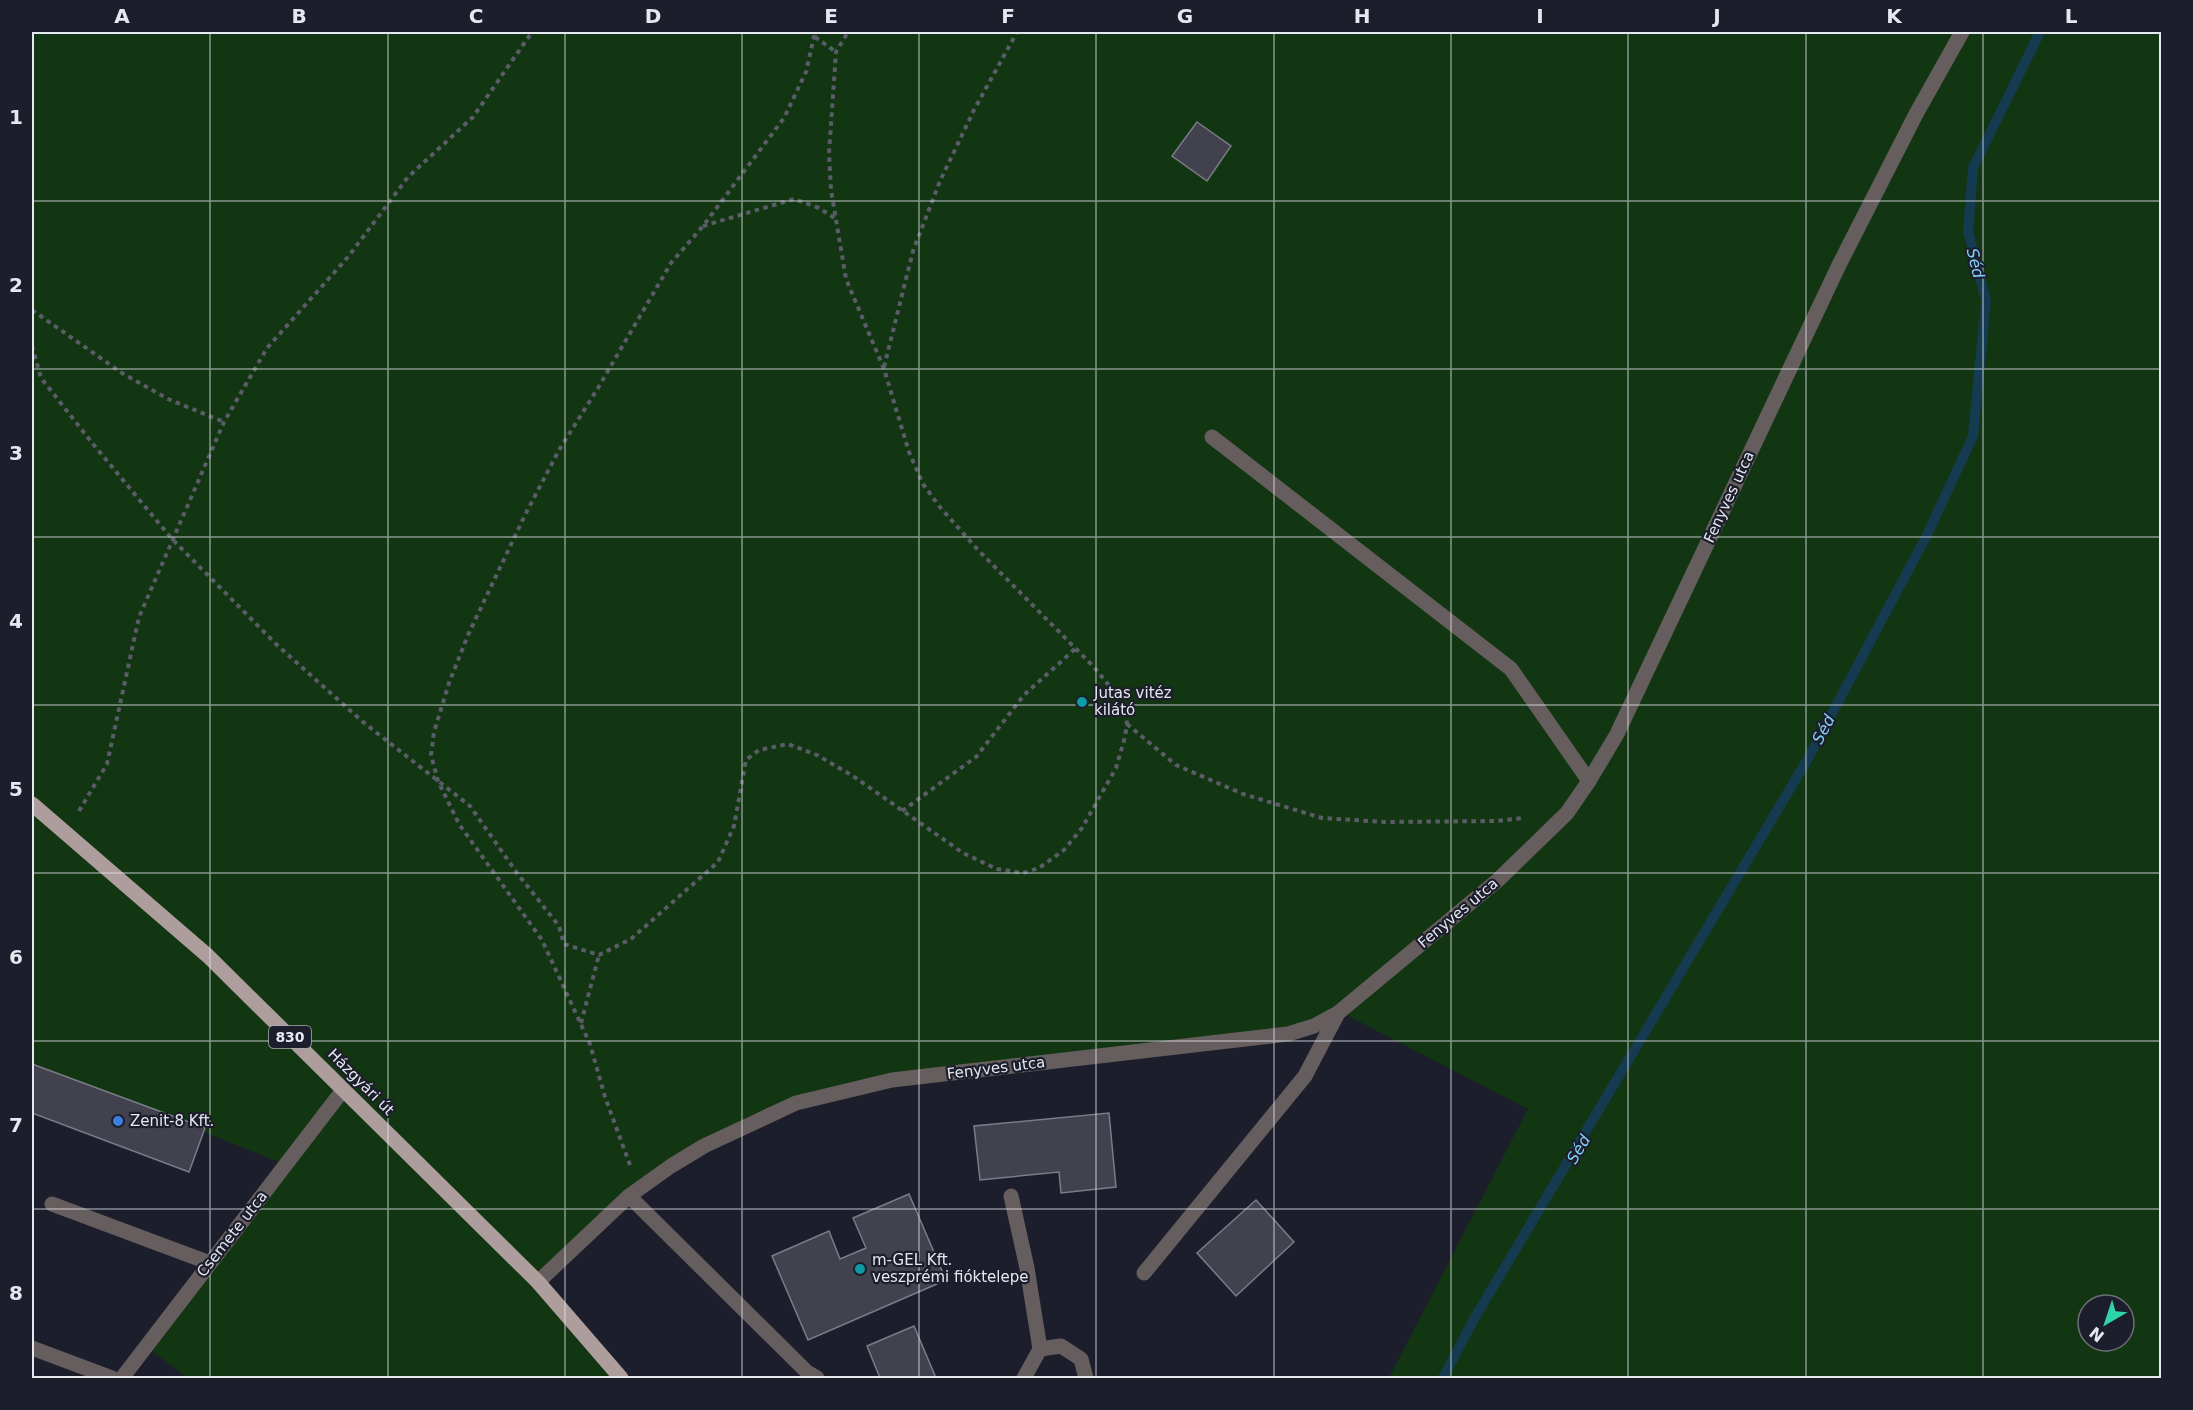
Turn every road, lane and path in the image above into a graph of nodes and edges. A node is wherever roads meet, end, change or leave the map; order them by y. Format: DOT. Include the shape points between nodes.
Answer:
graph roads {
  1 [pos="532,32"];
  2 [pos="848,32"];
  3 [pos="1017,32"];
  4 [pos="1962,32"];
  5 [pos="815,34"];
  6 [pos="836,52"];
  7 [pos="836,219"];
  8 [pos="703,226"];
  9 [pos="32,310"];
  10 [pos="32,346"];
  11 [pos="884,369"];
  12 [pos="224,422"];
  13 [pos="1212,437"];
  14 [pos="172,539"];
  15 [pos="1076,648"];
  16 [pos="1127,723"];
  17 [pos="438,781"];
  18 [pos="1589,781"];
  19 [pos="32,804"];
  20 [pos="902,811"];
  21 [pos="1567,813"];
  22 [pos="66,834"];
  23 [pos="599,955"];
  24 [pos="1338,1013"];
  25 [pos="581,1024"];
  26 [pos="343,1090"];
  27 [pos="634,1192"];
  28 [pos="1011,1196"];
  29 [pos="52,1204"];
  30 [pos="210,1263"];
  31 [pos="1144,1273"];
  32 [pos="538,1282"];
  33 [pos="32,1348"];
  34 [pos="1040,1349"];
  35 [pos="112,1378"];
  36 [pos="122,1378"];
  37 [pos="621,1378"];
  38 [pos="817,1378"];
  39 [pos="1024,1378"];
  40 [pos="1086,1378"];
  1 -- 12 [label="path" via="474,117 408,177 348,257 267,348"];
  2 -- 6 [label="path"];
  3 -- 11 [label="path" via="940,181 913,251"];
  4 -- 18 [label="street, Fenyves utca" via="1839,265 1617,734"];
  5 -- 6 [label="path"];
  5 -- 8 [label="path" via="806,72 784,118"];
  6 -- 7 [label="path" via="829,153"];
  7 -- 8 [label="path" via="794,199"];
  7 -- 11 [label="path" via="846,279"];
  8 -- 17 [label="path" via="671,263 559,450 525,515 448,683 431,755"];
  9 -- 12 [label="path" via="122,373 168,399"];
  10 -- 14 [label="path" via="41,378"];
  11 -- 15 [label="path" via="923,484 978,550"];
  12 -- 14 [label="path"];
  13 -- 18 [label="street" via="1512,669"];
  14 -- 17 [label="path" via="277,645 363,722"];
  14 -- 22 [label="path" via="139,617 107,764"];
  15 -- 16 [label="path" via="1115,693 1125,709"];
  15 -- 20 [label="path" via="1024,695 976,757"];
  16 -- 20 [label="path" via="1116,768 1083,828 1064,850 1039,868 1023,873 997,869 963,853"];
  16 -- 21 [label="path" via="1176,765 1243,794 1322,818 1495,821"];
  17 -- 23 [label="path" via="470,806 559,926 564,944"];
  17 -- 25 [label="path" via="459,824 542,940"];
  18 -- 21 [label="street, Fenyves utca"];
  19 -- 22 [label="main road, Házgyári út / 830"];
  20 -- 23 [label="path" via="817,756 788,744 759,750 746,760 734,826 718,862 631,939"];
  21 -- 24 [label="street, Fenyves utca" via="1498,880"];
  22 -- 26 [label="main road, Házgyári út / 830" via="208,956"];
  23 -- 25 [label="path"];
  24 -- 27 [label="street, Fenyves utca" via="1288,1034 892,1080 796,1102 704,1146"];
  24 -- 31 [label="street" via="1305,1076"];
  25 -- 27 [label="path"];
  26 -- 30 [label="street, Csemete utca"];
  26 -- 32 [label="main road, Házgyári út / 830"];
  27 -- 32 [label="street, Fenyves utca"];
  27 -- 38 [label="street"];
  28 -- 34 [label="street"];
  29 -- 30 [label="street"];
  30 -- 36 [label="street, Csemete utca"];
  32 -- 37 [label="main road, Házgyári út / 830"];
  33 -- 35 [label="street"];
  34 -- 39 [label="street"];
  34 -- 40 [label="street" via="1062,1346 1081,1359"];
}
